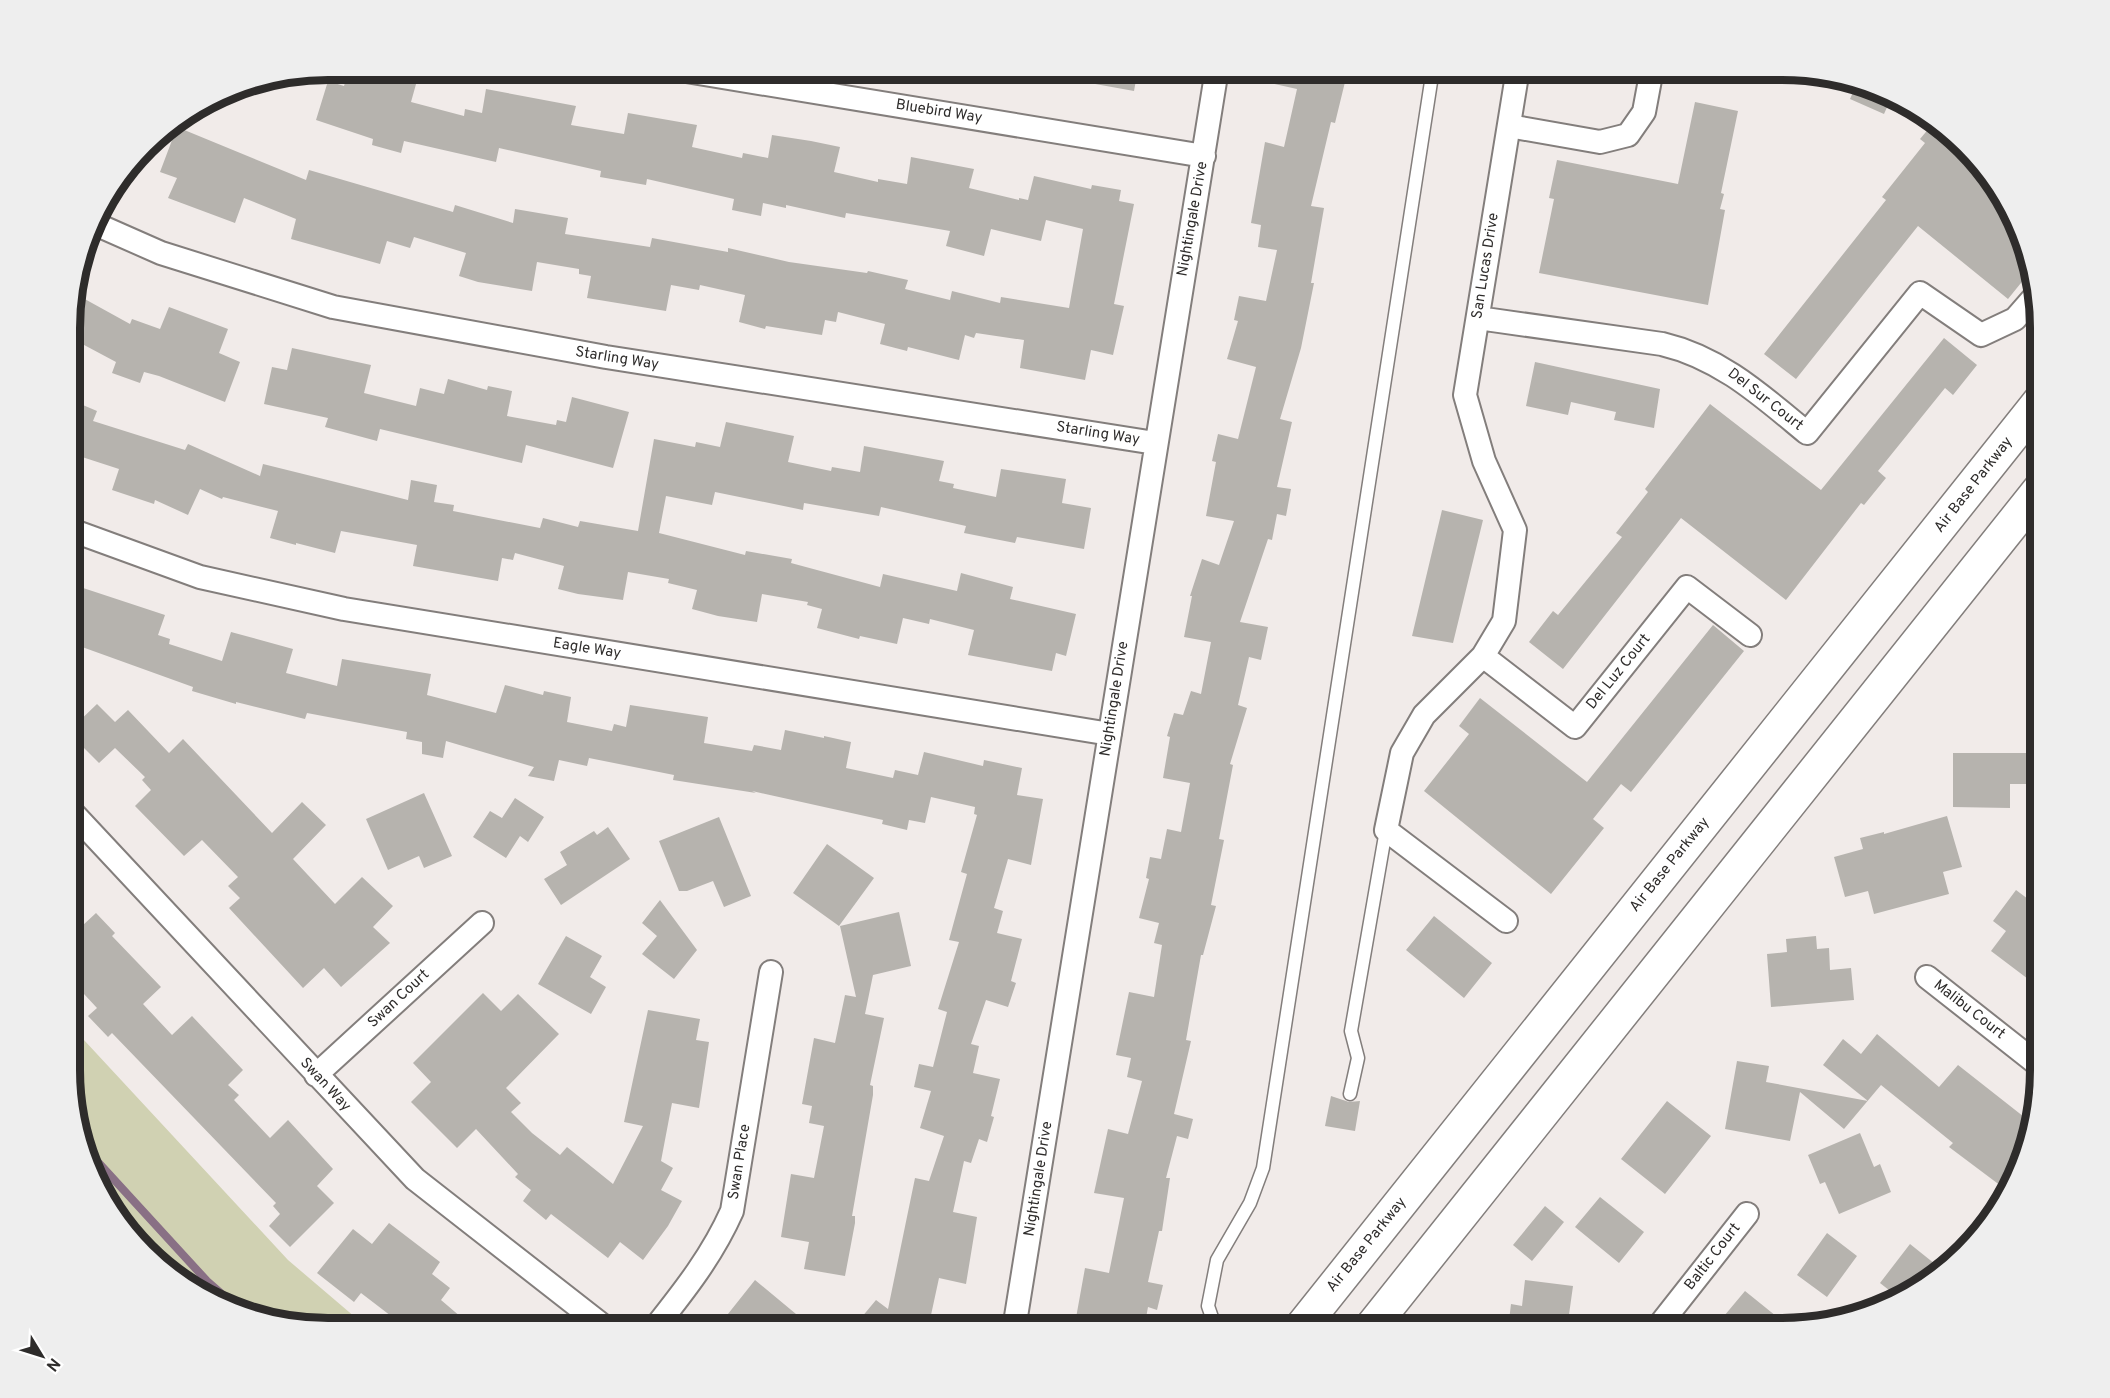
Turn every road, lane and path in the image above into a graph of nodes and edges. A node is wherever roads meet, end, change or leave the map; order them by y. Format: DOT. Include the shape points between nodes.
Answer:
graph roads {
  1 [pos="741,80"];
  2 [pos="1215,80"];
  3 [pos="1431,80"];
  4 [pos="1516,80"];
  5 [pos="1650,80"];
  6 [pos="1509,126"];
  7 [pos="1204,156"];
  8 [pos="101,226"];
  9 [pos="2029,303"];
  10 [pos="1478,318"];
  11 [pos="2030,414"];
  12 [pos="1155,443"];
  13 [pos="2030,502"];
  14 [pos="80,534"];
  15 [pos="1750,635"];
  16 [pos="1484,656"];
  17 [pos="1110,734"];
  18 [pos="80,821"];
  19 [pos="1386,830"];
  20 [pos="1506,921"];
  21 [pos="482,923"];
  22 [pos="771,972"];
  23 [pos="1927,977"];
  24 [pos="2030,1058"];
  25 [pos="316,1076"];
  26 [pos="1350,1094"];
  27 [pos="1747,1214"];
  28 [pos="593,1318"];
  29 [pos="663,1318"];
  30 [pos="1016,1318"];
  31 [pos="1212,1318"];
  32 [pos="1309,1318"];
  33 [pos="1379,1318"];
  34 [pos="1665,1318"];
  1 -- 7 [label="street, Bluebird Way"];
  2 -- 7 [label="street, Nightingale Drive"];
  3 -- 31 [label="lane" via="1263,1168 1250,1203 1217,1260 1208,1306"];
  4 -- 6 [label="street, San Lucas Drive"];
  5 -- 6 [label="street" via="1644,112 1628,135 1600,142"];
  6 -- 10 [label="street, San Lucas Drive"];
  7 -- 12 [label="street, Nightingale Drive"];
  8 -- 12 [label="street, Starling Way" via="161,253 333,308 606,357"];
  9 -- 10 [label="street, Del Sur Court" via="2015,319 1981,335 1920,293 1807,433 1736,375 1691,351"];
  10 -- 16 [label="street, San Lucas Drive" via="1465,395 1484,461 1515,530 1504,621"];
  11 -- 32 [label="main road, Air Base Parkway"];
  12 -- 17 [label="street, Nightingale Drive"];
  13 -- 33 [label="main road"];
  14 -- 17 [label="street, Eagle Way" via="200,577 344,609"];
  15 -- 16 [label="street, Del Luz Court" via="1687,587 1575,727"];
  16 -- 19 [label="street" via="1424,716 1402,753"];
  17 -- 30 [label="street, Nightingale Drive"];
  18 -- 25 [label="street, Swan Way"];
  19 -- 20 [label="street"];
  19 -- 26 [label="lane" via="1351,1030 1358,1058"];
  21 -- 25 [label="street, Swan Court"];
  22 -- 29 [label="street, Swan Place" via="732,1211 717,1245"];
  23 -- 24 [label="street, Malibu Court"];
  25 -- 28 [label="street, Swan Way" via="415,1179"];
  27 -- 34 [label="street, Baltic Court"];
}
